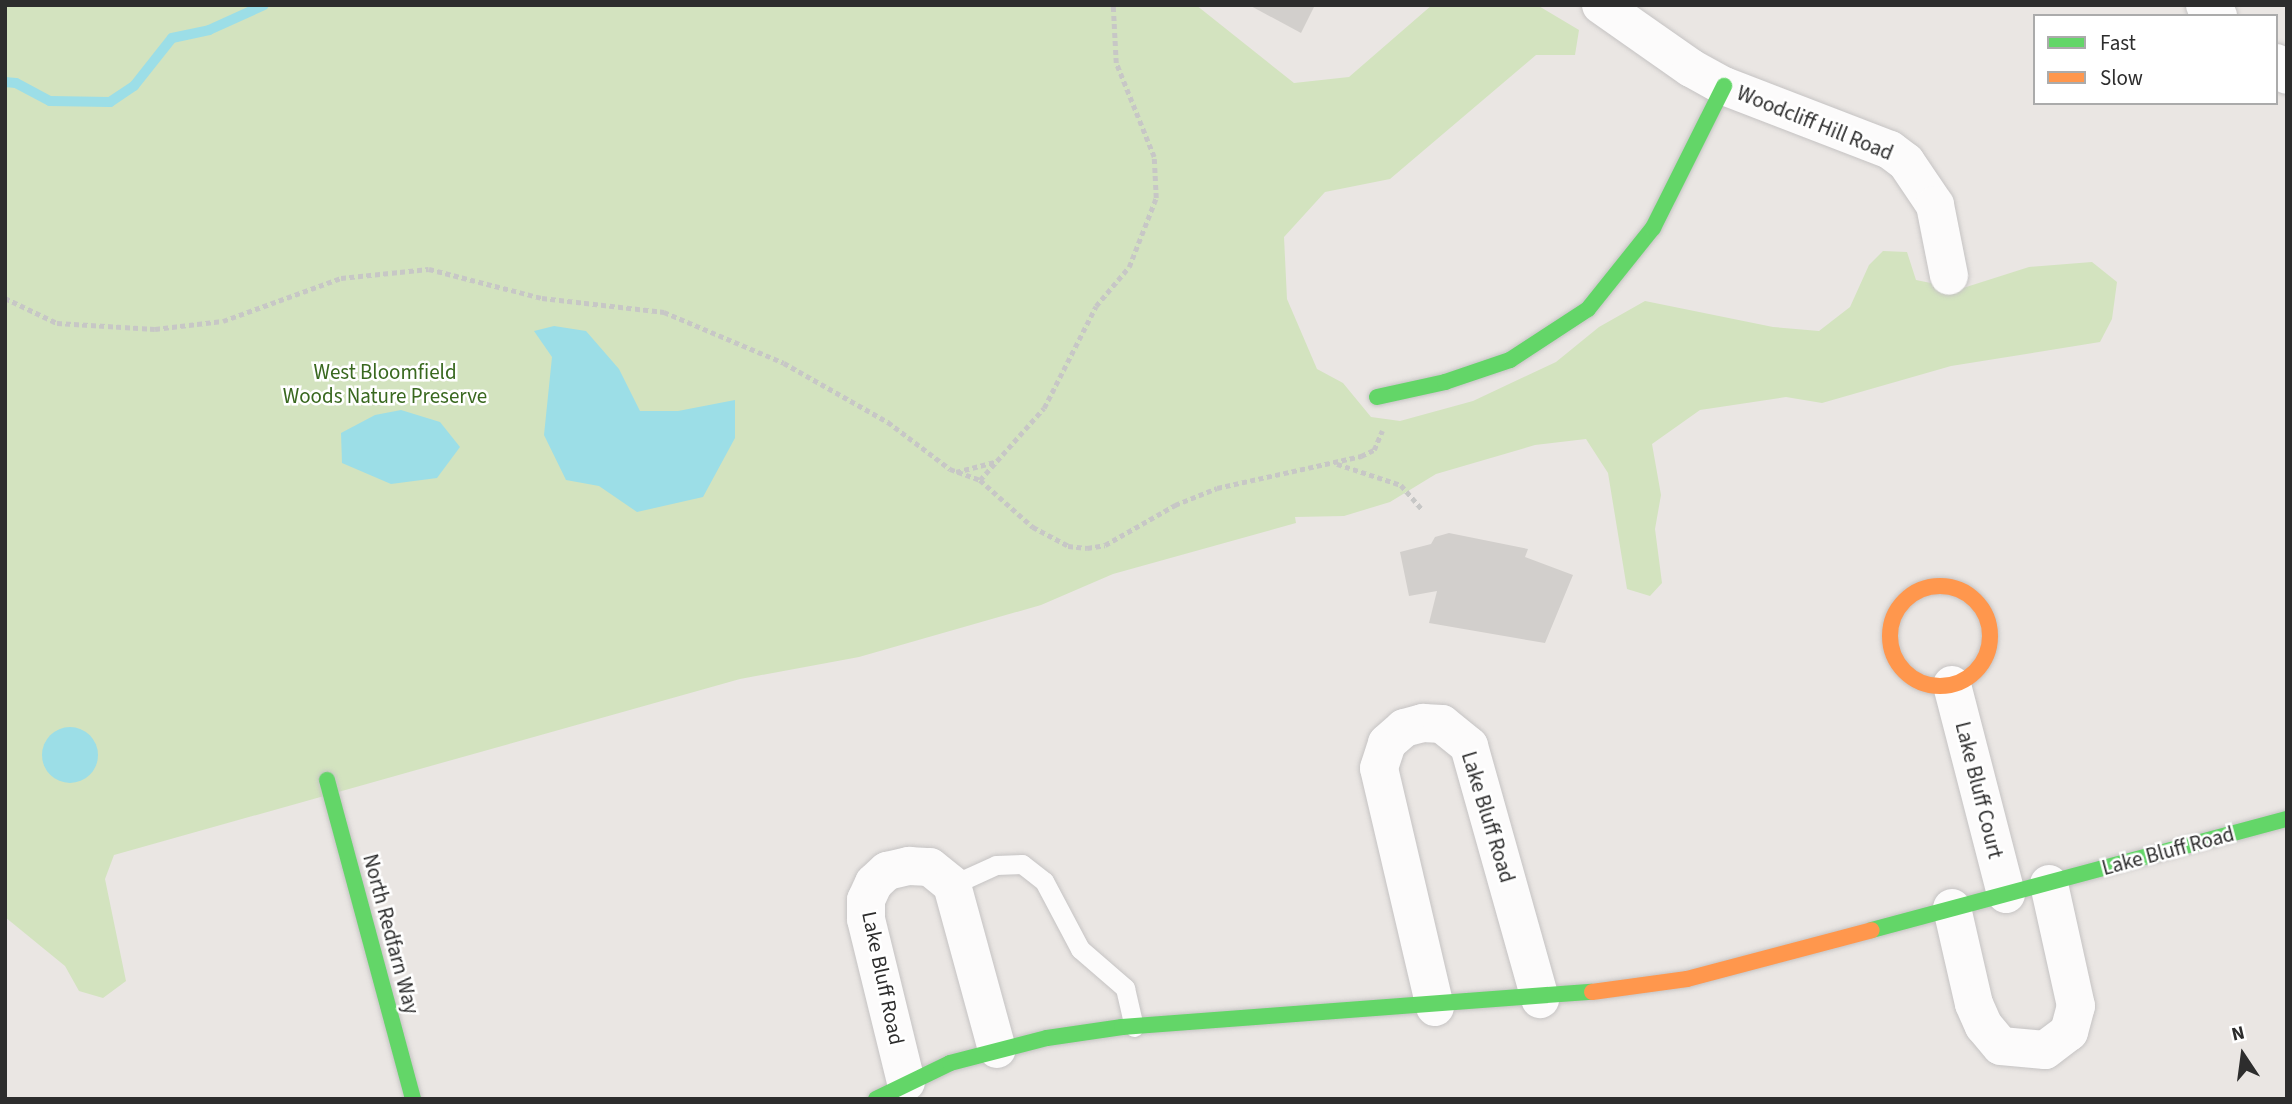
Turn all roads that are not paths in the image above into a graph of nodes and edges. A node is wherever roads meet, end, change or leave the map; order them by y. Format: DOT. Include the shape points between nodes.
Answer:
graph roads {
  1 [pos="1601,5"];
  2 [pos="1724,86"];
  3 [pos="1949,276"];
  4 [pos="1381,396"];
  5 [pos="1952,685"];
  6 [pos="327,780"];
  7 [pos="2287,819"];
  8 [pos="2049,884"];
  9 [pos="951,885"];
  10 [pos="2006,894"];
  11 [pos="1952,908"];
  12 [pos="1541,999"];
  13 [pos="1435,1007"];
  14 [pos="1134,1027"];
  15 [pos="997,1049"];
  16 [pos="891,1090"];
  17 [pos="414,1099"];
  1 -- 2 [label="street, Woodcliff Hill Road" via="1690,68"];
  2 -- 3 [label="street, Woodcliff Hill Road" via="1889,150 1906,162 1935,205"];
  2 -- 4 [label="street" via="1653,228 1588,309 1510,360"];
  5 -- 5 [label="street" via="1970,677 1984,662 1990,624 1967,592 1928,586 1897,610 1890,628 1891,648 1899,666 1914,679 1933,686"];
  5 -- 10 [label="street, Lake Bluff Court"];
  6 -- 17 [label="street, North Redfarn Way"];
  7 -- 8 [label="street, Lake Bluff Road"];
  8 -- 10 [label="street, Lake Bluff Road"];
  8 -- 11 [label="street" via="2076,1006 2069,1032 2045,1049 2001,1046 1984,1026 1974,1004"];
  9 -- 14 [label="lane" via="996,865 1022,864 1044,881 1080,949 1125,988"];
  9 -- 15 [label="street"];
  9 -- 16 [label="street, Lake Bluff Road" via="930,867 909,866 887,871 866,900"];
  10 -- 11 [label="street, Lake Bluff Road"];
  11 -- 12 [label="street, Lake Bluff Road" via="1687,979"];
  12 -- 13 [label="street, Lake Bluff Road"];
  12 -- 13 [label="street, Lake Bluff Road" via="1469,746 1442,724 1423,723 1404,727 1387,743 1379,768"];
  13 -- 14 [label="street, Lake Bluff Road"];
  14 -- 15 [label="street, Lake Bluff Road"];
  15 -- 16 [label="street, Lake Bluff Road"];
}
